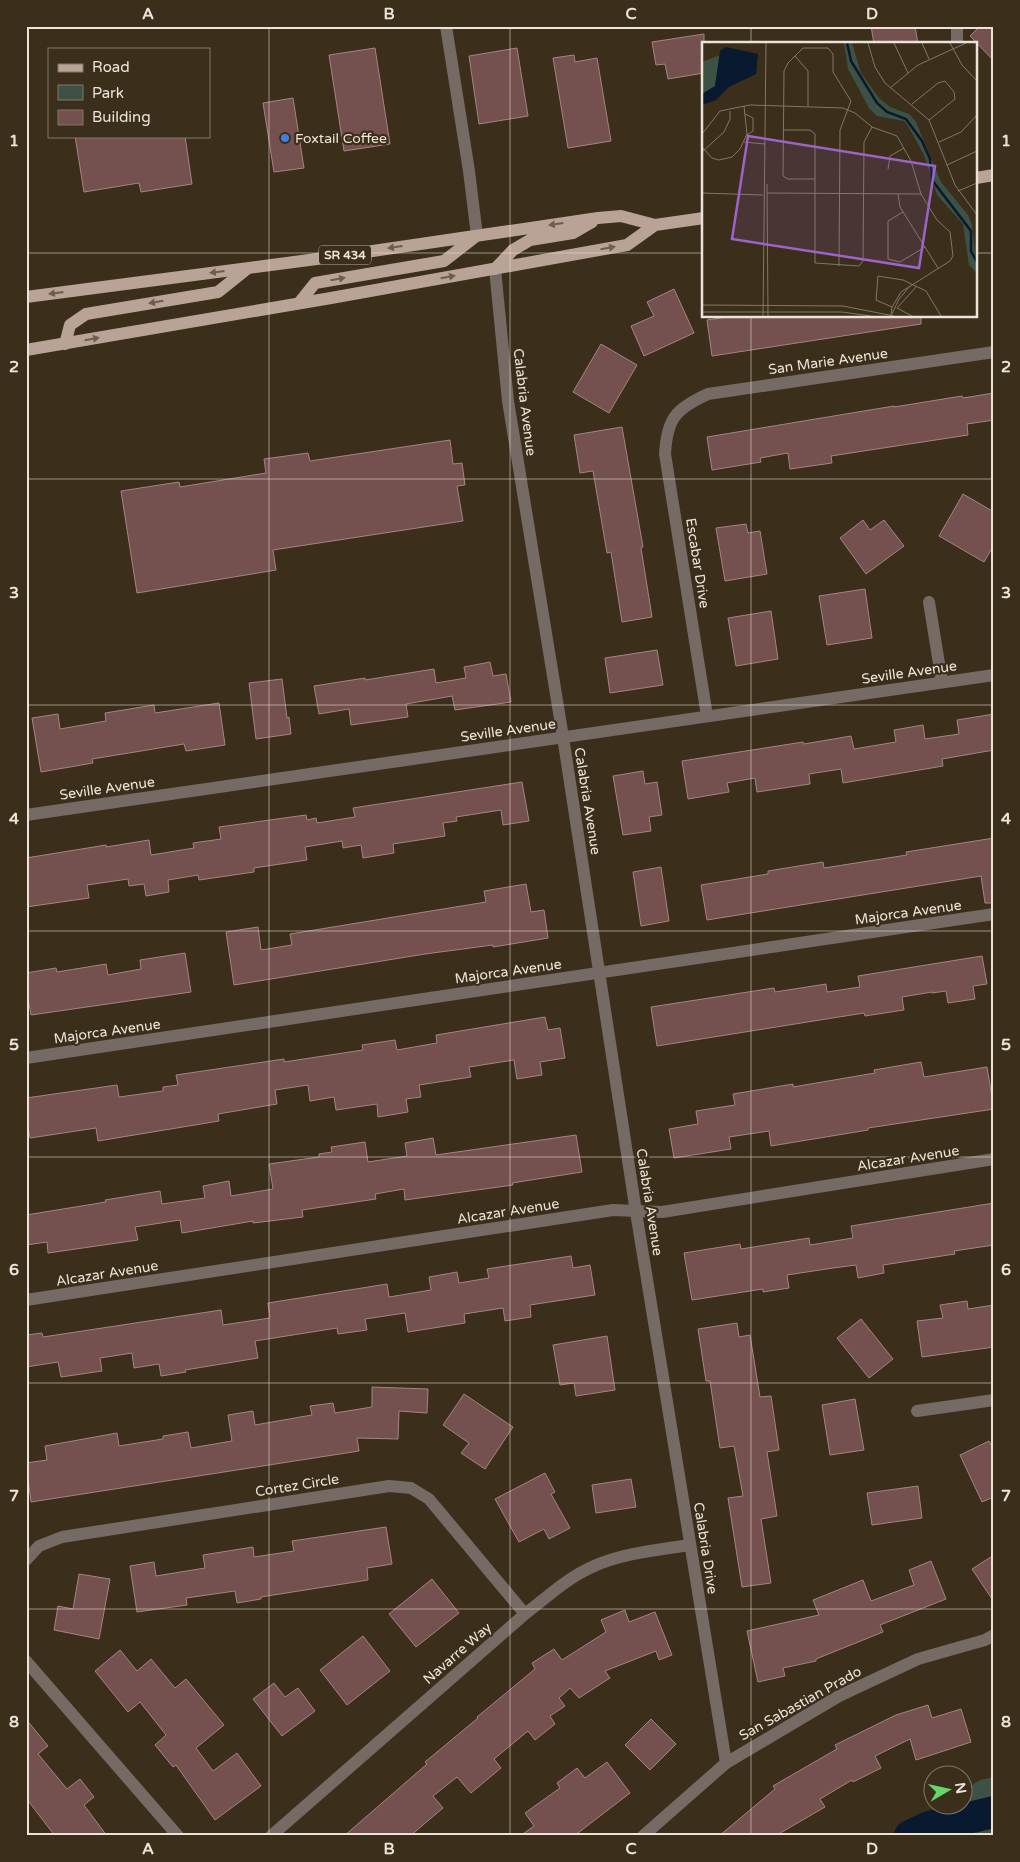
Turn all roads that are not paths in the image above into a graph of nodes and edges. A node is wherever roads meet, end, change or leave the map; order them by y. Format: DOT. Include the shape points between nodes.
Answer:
graph roads {
  1 [pos="446,26"];
  2 [pos="957,26"];
  3 [pos="957,42"];
  4 [pos="994,175"];
  5 [pos="978,178"];
  6 [pos="598,218"];
  7 [pos="702,218"];
  8 [pos="656,225"];
  9 [pos="477,236"];
  10 [pos="248,268"];
  11 [pos="496,269"];
  12 [pos="26,297"];
  13 [pos="299,303"];
  14 [pos="65,344"];
  15 [pos="26,350"];
  16 [pos="994,352"];
  17 [pos="674,417"];
  18 [pos="929,602"];
  19 [pos="994,674"];
  20 [pos="942,682"];
  21 [pos="708,716"];
  22 [pos="563,737"];
  23 [pos="26,815"];
  24 [pos="994,914"];
  25 [pos="600,973"];
  26 [pos="26,1058"];
  27 [pos="994,1159"];
  28 [pos="636,1212"];
  29 [pos="26,1300"];
  30 [pos="656,1338"];
  31 [pos="994,1400"];
  32 [pos="917,1411"];
  33 [pos="690,1544"];
  34 [pos="26,1560"];
  35 [pos="525,1614"];
  36 [pos="994,1635"];
  37 [pos="26,1661"];
  38 [pos="726,1763"];
  39 [pos="178,1836"];
  40 [pos="271,1836"];
  41 [pos="643,1836"];
  1 -- 9 [label="street"];
  2 -- 3 [label="street"];
  4 -- 5 [label="main road"];
  6 -- 8 [label="main road, SR 434" via="621,216"];
  6 -- 9 [label="main road, SR 434, one-way"];
  6 -- 11 [label="main road" via="573,233 530,240 513,250"];
  7 -- 8 [label="main road, SR 434"];
  11 -- 8 [label="main road, SR 434, one-way" via="626,245"];
  9 -- 10 [label="main road, SR 434, one-way"];
  13 -- 9 [label="main road, one-way" via="315,283 444,261"];
  10 -- 12 [label="main road, SR 434, one-way"];
  10 -- 14 [label="main road, one-way" via="218,292 86,314 70,325"];
  13 -- 11 [label="main road, SR 434, one-way"];
  11 -- 22 [label="street, Calabria Avenue" via="508,401"];
  14 -- 13 [label="main road, SR 434, one-way"];
  14 -- 15 [label="main road, SR 434"];
  16 -- 17 [label="street, San Marie Avenue" via="708,394 690,402"];
  17 -- 21 [label="street, Escabar Drive" via="666,432 664,454"];
  18 -- 20 [label="street"];
  19 -- 20 [label="street, Seville Avenue"];
  20 -- 21 [label="street, Seville Avenue"];
  21 -- 22 [label="street, Seville Avenue"];
  22 -- 23 [label="street, Seville Avenue"];
  22 -- 25 [label="street, Calabria Avenue"];
  24 -- 25 [label="street, Majorca Avenue"];
  25 -- 26 [label="street, Majorca Avenue"];
  25 -- 28 [label="street, Calabria Avenue"];
  27 -- 28 [label="street, Alcazar Avenue" via="662,1212"];
  28 -- 29 [label="street, Alcazar Avenue" via="613,1210"];
  28 -- 30 [label="street, Calabria Avenue"];
  30 -- 33 [label="street, Calabria Drive"];
  31 -- 32 [label="street"];
  33 -- 35 [label="street, Navarre Way" via="591,1567 562,1584"];
  33 -- 38 [label="street, Calabria Drive"];
  34 -- 35 [label="street, Cortez Circle" via="39,1546 62,1537 389,1486 411,1488 429,1499"];
  35 -- 40 [label="street, Navarre Way"];
  36 -- 38 [label="street, San Sabastian Prado" via="918,1659 839,1696"];
  37 -- 39 [label="street"];
  38 -- 41 [label="street, San Sabastian Prado"];
}
